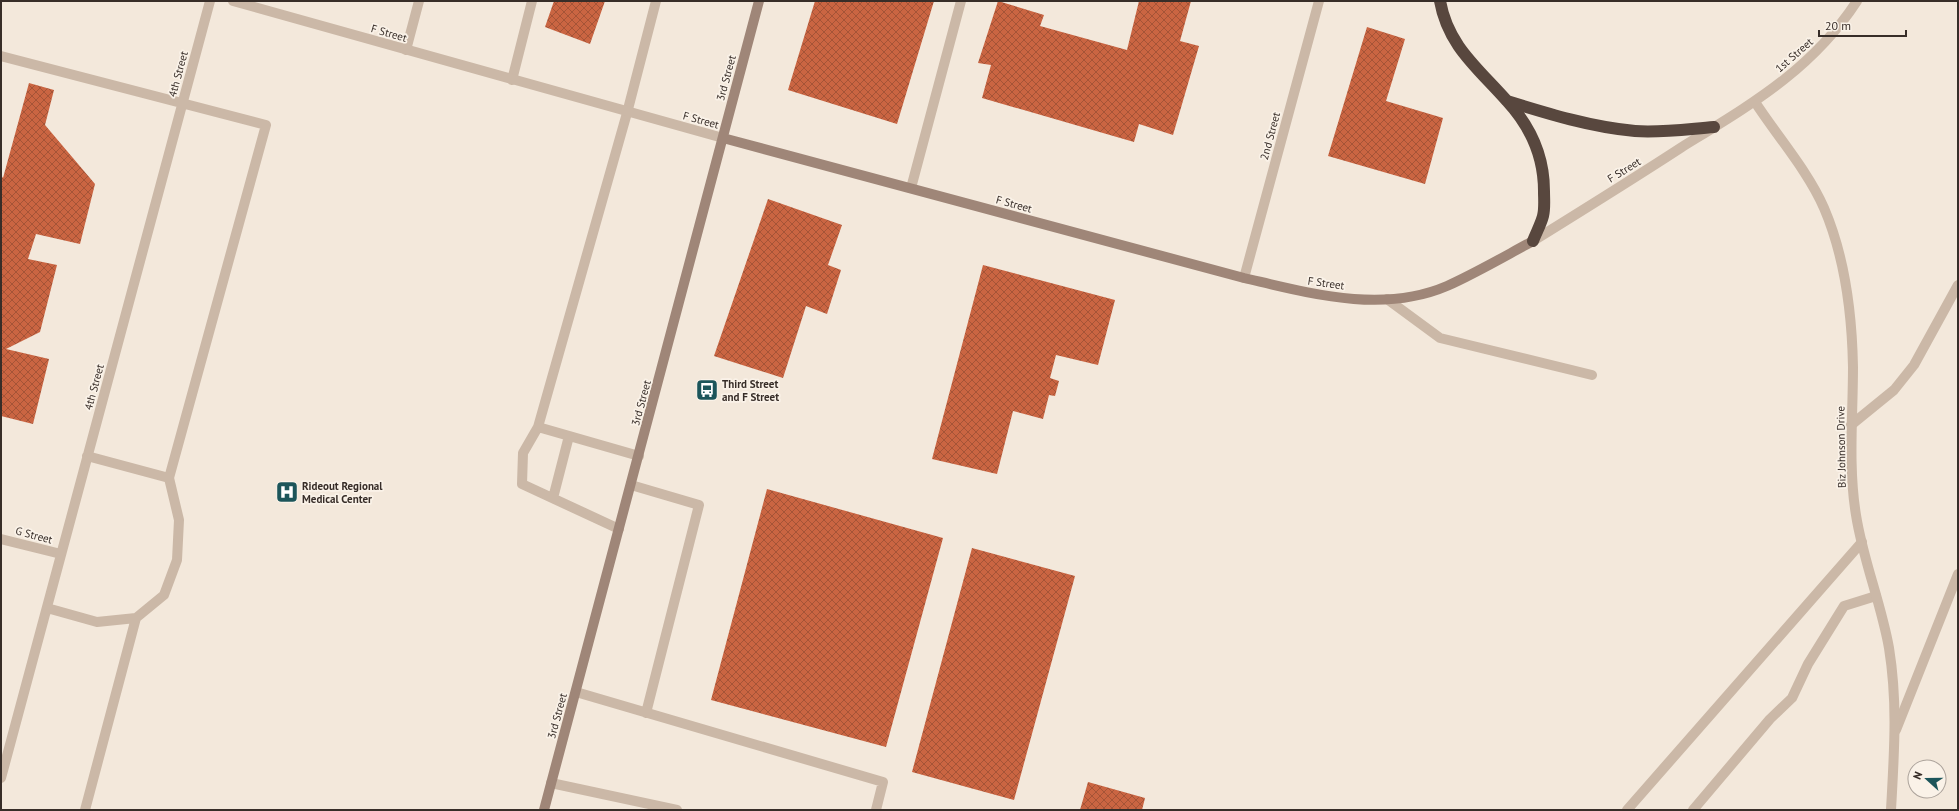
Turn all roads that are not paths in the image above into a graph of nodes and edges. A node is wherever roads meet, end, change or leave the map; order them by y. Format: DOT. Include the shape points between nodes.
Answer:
graph roads {
  1 [pos="210,1"];
  2 [pos="233,1"];
  3 [pos="419,1"];
  4 [pos="532,1"];
  5 [pos="656,1"];
  6 [pos="759,1"];
  7 [pos="962,1"];
  8 [pos="1319,1"];
  9 [pos="1440,1"];
  10 [pos="1857,1"];
  11 [pos="406,50"];
  12 [pos="1,56"];
  13 [pos="512,80"];
  14 [pos="1508,101"];
  15 [pos="1755,102"];
  16 [pos="182,104"];
  17 [pos="627,113"];
  18 [pos="1714,127"];
  19 [pos="723,138"];
  20 [pos="911,188"];
  21 [pos="1533,242"];
  22 [pos="1244,278"];
  23 [pos="1958,285"];
  24 [pos="1387,299"];
  25 [pos="1592,375"];
  26 [pos="1851,425"];
  27 [pos="538,427"];
  28 [pos="569,436"];
  29 [pos="87,456"];
  30 [pos="639,456"];
  31 [pos="169,478"];
  32 [pos="631,485"];
  33 [pos="553,498"];
  34 [pos="619,529"];
  35 [pos="1,538"];
  36 [pos="1862,542"];
  37 [pos="61,554"];
  38 [pos="1958,574"];
  39 [pos="1876,596"];
  40 [pos="47,608"];
  41 [pos="136,618"];
  42 [pos="576,692"];
  43 [pos="646,713"];
  44 [pos="1896,730"];
  45 [pos="1,778"];
  46 [pos="552,783"];
  47 [pos="85,810"];
  48 [pos="544,810"];
  49 [pos="676,810"];
  50 [pos="876,810"];
  51 [pos="1627,810"];
  52 [pos="1693,810"];
  53 [pos="1891,810"];
  1 -- 16 [label="street, 4th Street"];
  2 -- 11 [label="street, F Street"];
  3 -- 11 [label="street"];
  4 -- 13 [label="street"];
  5 -- 17 [label="street"];
  6 -- 19 [label="main road, 3rd Street"];
  7 -- 20 [label="street"];
  8 -- 22 [label="street, 2nd Street"];
  9 -- 14 [label="highway" via="1442,15 1460,51"];
  10 -- 15 [label="street, 1st Street" via="1844,22 1817,52"];
  11 -- 13 [label="street, F Street"];
  12 -- 16 [label="street"];
  13 -- 17 [label="street, F Street"];
  14 -- 18 [label="highway" via="1593,125 1635,131"];
  14 -- 21 [label="highway" via="1535,140 1541,157 1544,175 1543,215"];
  15 -- 18 [label="street, F Street"];
  15 -- 26 [label="street, Biz Johnson Drive" via="1817,195 1838,247 1851,326"];
  16 -- 29 [label="street, 4th Street"];
  16 -- 31 [label="street" via="266,124"];
  17 -- 19 [label="street, F Street"];
  17 -- 27 [label="street"];
  18 -- 21 [label="street, F Street"];
  19 -- 20 [label="main road, F Street"];
  19 -- 30 [label="main road, 3rd Street"];
  20 -- 22 [label="main road, F Street"];
  21 -- 24 [label="main road, F Street" via="1446,286 1416,296"];
  22 -- 24 [label="main road, F Street" via="1308,293 1351,299"];
  23 -- 26 [label="street" via="1914,365 1894,390"];
  24 -- 25 [label="street" via="1440,338"];
  26 -- 36 [label="street, Biz Johnson Drive" via="1855,514"];
  27 -- 28 [label="street"];
  27 -- 33 [label="street" via="523,452 522,484"];
  28 -- 30 [label="street"];
  28 -- 33 [label="street"];
  29 -- 31 [label="street"];
  29 -- 37 [label="street, 4th Street"];
  30 -- 32 [label="main road, 3rd Street"];
  31 -- 41 [label="street" via="179,520 177,560 164,595"];
  32 -- 34 [label="main road, 3rd Street"];
  32 -- 43 [label="street" via="698,505"];
  33 -- 34 [label="street"];
  34 -- 42 [label="main road, 3rd Street"];
  35 -- 37 [label="street, G Street"];
  36 -- 39 [label="street, Biz Johnson Drive"];
  36 -- 51 [label="street"];
  37 -- 40 [label="street, 4th Street"];
  38 -- 44 [label="street"];
  39 -- 44 [label="street, Biz Johnson Drive" via="1888,645 1895,692"];
  39 -- 52 [label="street" via="1844,606 1808,664 1792,698 1770,719"];
  40 -- 41 [label="street" via="97,622"];
  40 -- 45 [label="street, 4th Street"];
  41 -- 47 [label="street"];
  42 -- 43 [label="street"];
  42 -- 46 [label="main road, 3rd Street"];
  43 -- 50 [label="street" via="883,782"];
  44 -- 53 [label="street, Biz Johnson Drive"];
  46 -- 48 [label="main road, 3rd Street"];
  46 -- 49 [label="street"];
}
